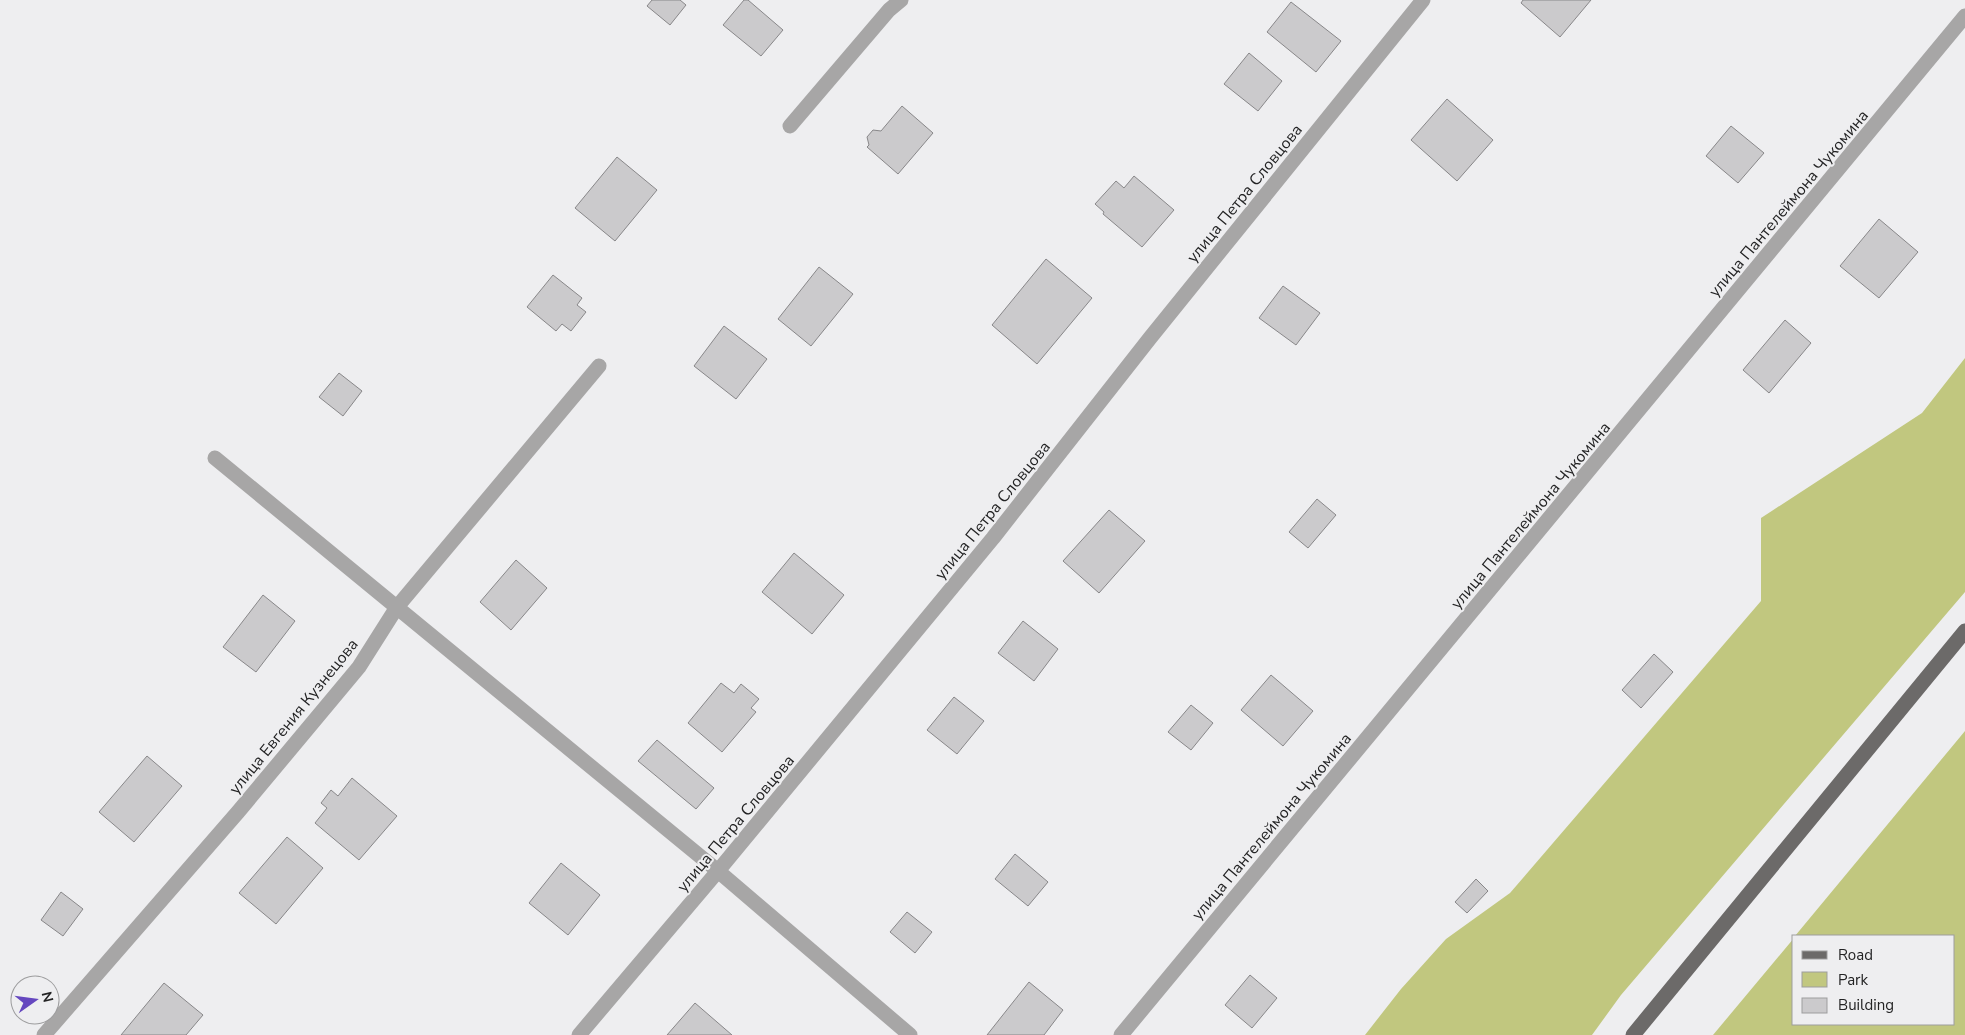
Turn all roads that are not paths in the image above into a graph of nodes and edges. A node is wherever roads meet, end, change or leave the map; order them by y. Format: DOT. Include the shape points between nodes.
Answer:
graph roads {
  1 [pos="900,0"];
  2 [pos="1423,0"];
  3 [pos="1965,16"];
  4 [pos="790,126"];
  5 [pos="599,366"];
  6 [pos="215,458"];
  7 [pos="397,607"];
  8 [pos="1965,631"];
  9 [pos="718,871"];
  10 [pos="44,1035"];
  11 [pos="579,1035"];
  12 [pos="910,1035"];
  13 [pos="1121,1035"];
  14 [pos="1633,1035"];
  1 -- 4 [label="street"];
  2 -- 9 [label="street, улица Петра Словцова" via="993,538"];
  3 -- 13 [label="street, улица Пантелеймона Чукомина"];
  5 -- 7 [label="street, улица Евгения Кузнецова"];
  6 -- 7 [label="street"];
  7 -- 9 [label="street"];
  7 -- 10 [label="street, улица Евгения Кузнецова" via="359,667"];
  8 -- 14 [label="main road"];
  9 -- 11 [label="street, улица Петра Словцова"];
  9 -- 12 [label="street"];
}
